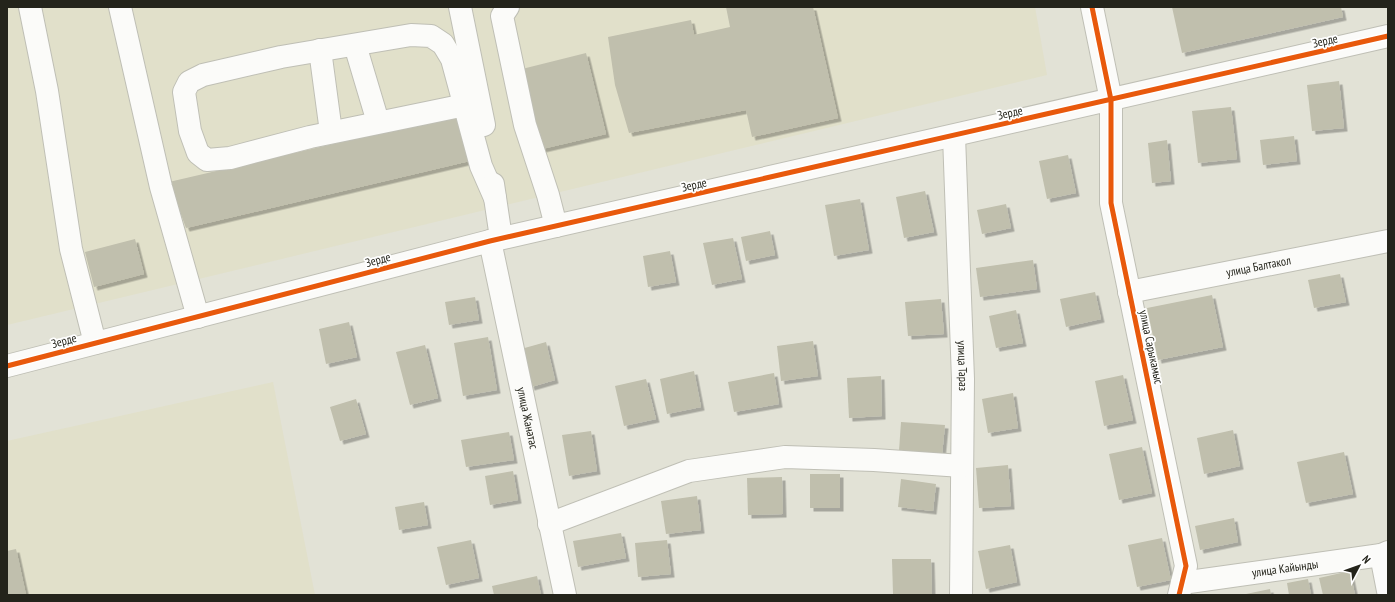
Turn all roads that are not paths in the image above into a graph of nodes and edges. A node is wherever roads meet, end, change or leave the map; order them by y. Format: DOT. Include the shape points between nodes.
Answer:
graph roads {
  1 [pos="30,7"];
  2 [pos="120,7"];
  3 [pos="460,7"];
  4 [pos="508,7"];
  5 [pos="1092,7"];
  6 [pos="1388,36"];
  7 [pos="355,45"];
  8 [pos="320,50"];
  9 [pos="1111,100"];
  10 [pos="465,105"];
  11 [pos="378,122"];
  12 [pos="331,132"];
  13 [pos="954,136"];
  14 [pos="495,198"];
  15 [pos="556,226"];
  16 [pos="495,240"];
  17 [pos="1388,241"];
  18 [pos="1129,292"];
  19 [pos="198,317"];
  20 [pos="95,343"];
  21 [pos="7,366"];
  22 [pos="962,466"];
  23 [pos="549,524"];
  24 [pos="1384,553"];
  25 [pos="1180,589"];
  26 [pos="1388,591"];
  27 [pos="565,595"];
  28 [pos="961,595"];
  1 -- 20 [label="street" via="47,91 71,249"];
  2 -- 19 [label="street" via="161,187"];
  3 -- 14 [label="street"];
  4 -- 15 [label="street" via="502,16 523,117"];
  5 -- 9 [label="street, улица Сарыкамыс"];
  6 -- 9 [label="street, Зерде"];
  7 -- 8 [label="street"];
  7 -- 10 [label="street" via="411,35 430,36 443,44 452,59"];
  7 -- 11 [label="street"];
  8 -- 12 [label="street"];
  8 -- 12 [label="street" via="203,75 189,82 184,92 190,131 198,153 207,160 230,158"];
  9 -- 13 [label="street, Зерде"];
  9 -- 18 [label="street, улица Сарыкамыс" via="1111,203"];
  10 -- 11 [label="street"];
  10 -- 14 [label="street" via="481,166"];
  11 -- 12 [label="street"];
  13 -- 15 [label="street, Зерде"];
  13 -- 22 [label="street, улица Тараз" via="962,379"];
  14 -- 16 [label="street, улица Жанатас"];
  15 -- 16 [label="street, Зерде"];
  16 -- 19 [label="street, Зерде"];
  16 -- 23 [label="street, улица Жанатас"];
  17 -- 18 [label="street, улица Балтакол"];
  18 -- 25 [label="street, улица Сарыкамыс" via="1186,566"];
  19 -- 20 [label="street, Зерде"];
  20 -- 21 [label="street, Зерде"];
  22 -- 23 [label="street" via="785,457 688,470"];
  22 -- 28 [label="street, улица Тараз"];
  23 -- 27 [label="street, улица Жанатас"];
  24 -- 25 [label="street, улица Кайынды"];
  24 -- 26 [label="street"];
}
